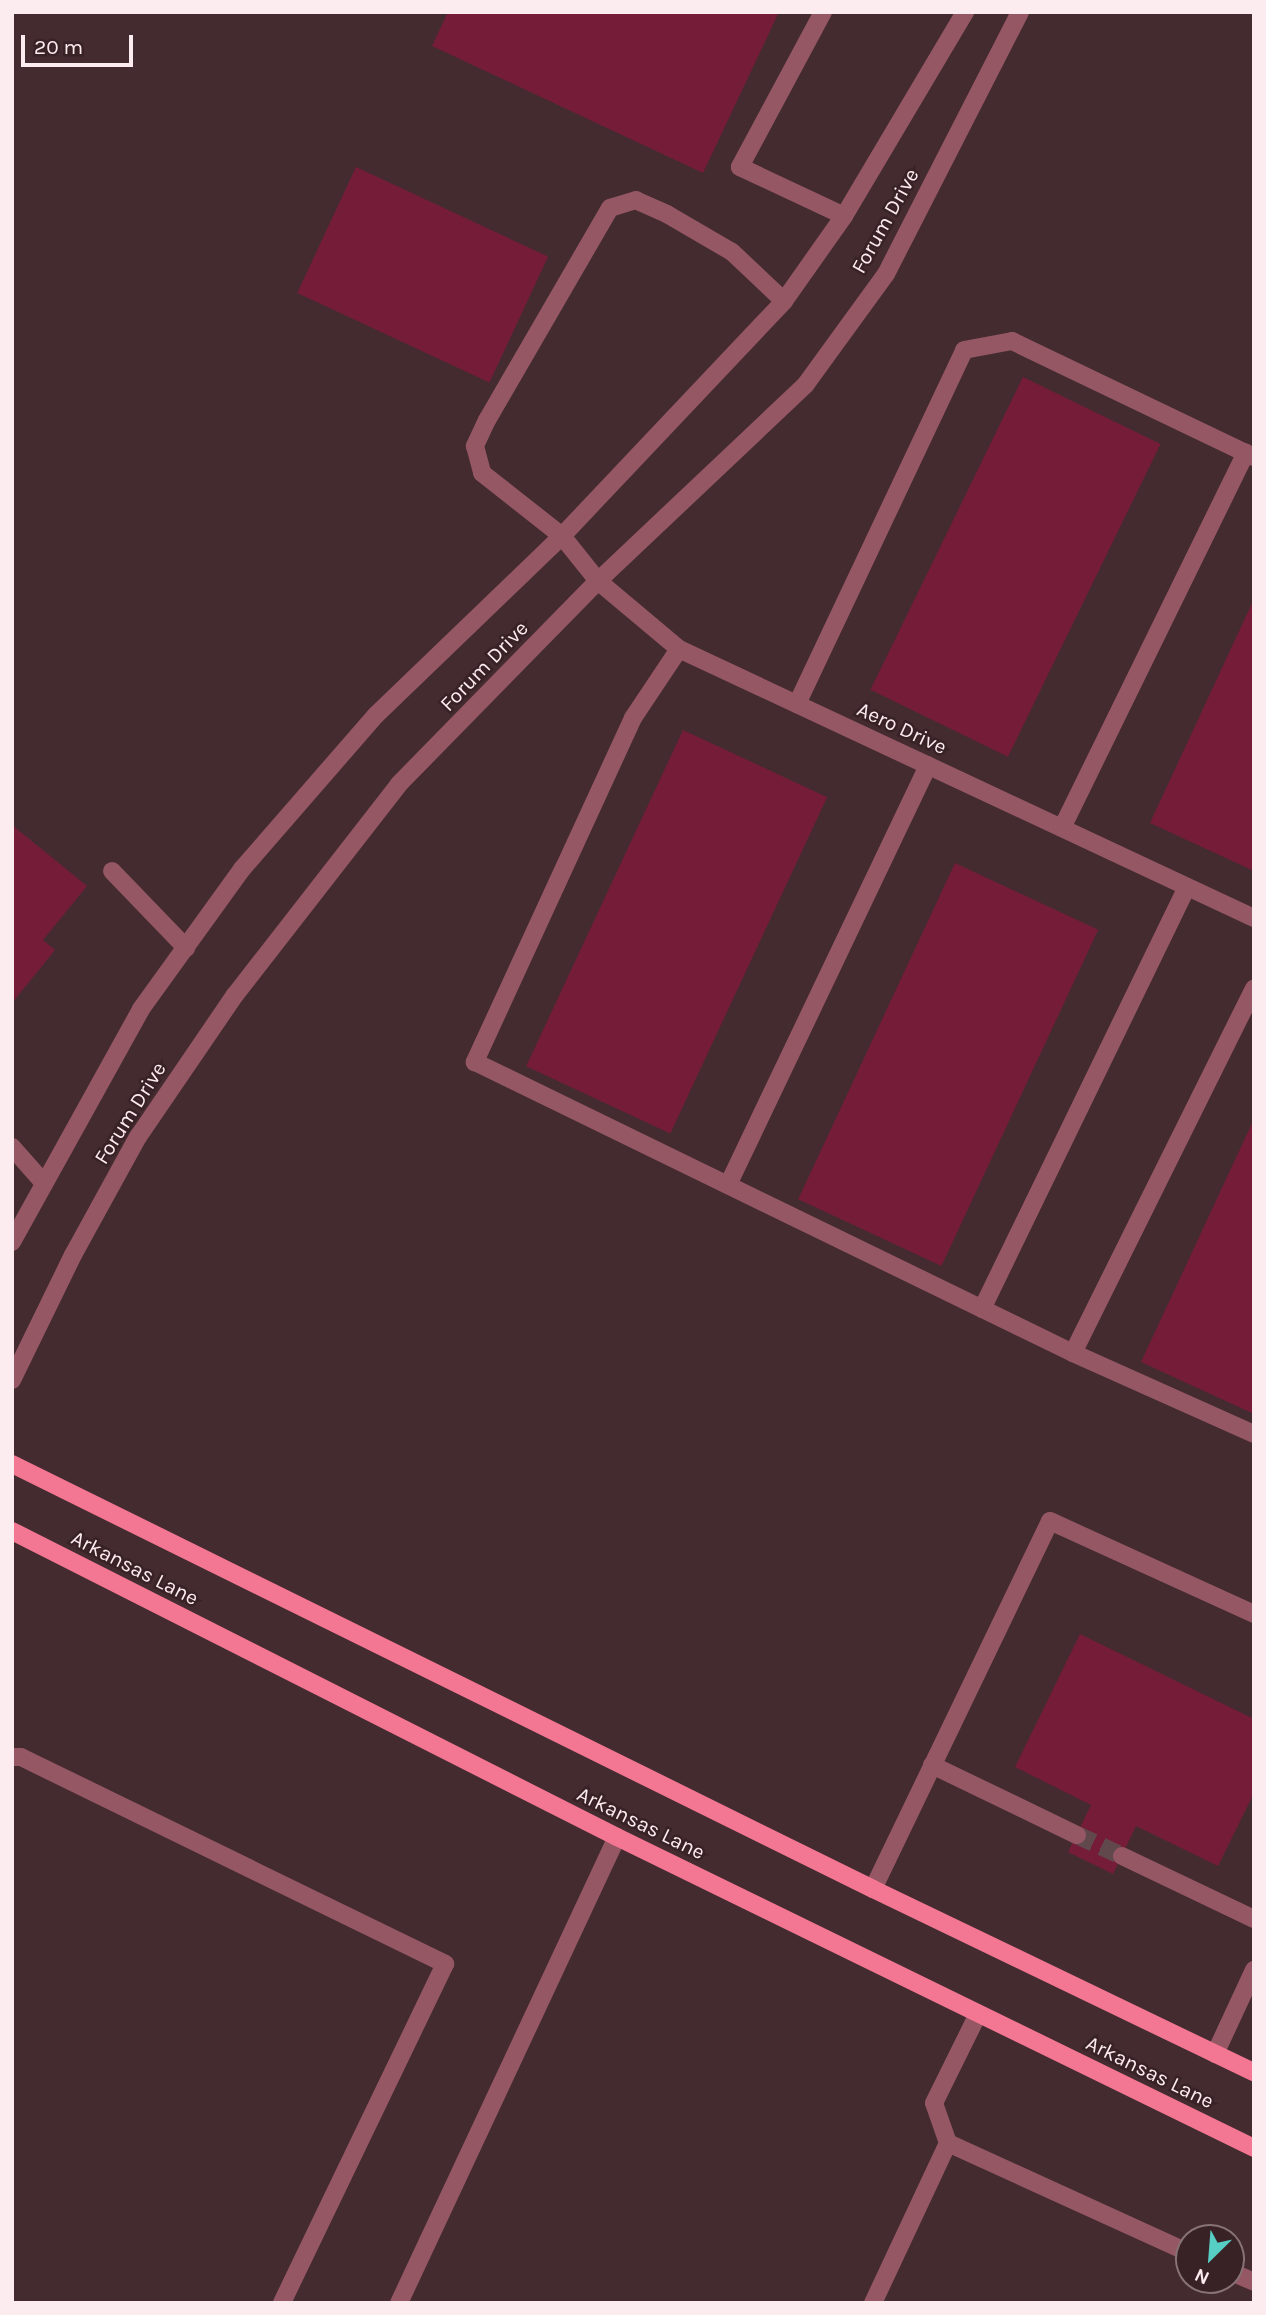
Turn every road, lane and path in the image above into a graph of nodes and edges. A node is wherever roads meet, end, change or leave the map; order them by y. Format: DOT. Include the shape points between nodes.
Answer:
graph roads {
  1 [pos="823,12"];
  2 [pos="965,12"];
  3 [pos="1020,12"];
  4 [pos="844,216"];
  5 [pos="784,301"];
  6 [pos="1250,455"];
  7 [pos="562,536"];
  8 [pos="598,582"];
  9 [pos="679,649"];
  10 [pos="797,704"];
  11 [pos="928,765"];
  12 [pos="1062,828"];
  13 [pos="112,871"];
  14 [pos="1187,887"];
  15 [pos="1254,918"];
  16 [pos="186,948"];
  17 [pos="1254,989"];
  18 [pos="12,1147"];
  19 [pos="43,1182"];
  20 [pos="728,1185"];
  21 [pos="12,1242"];
  22 [pos="982,1308"];
  23 [pos="1073,1353"];
  24 [pos="12,1380"];
  25 [pos="1254,1434"];
  26 [pos="12,1464"];
  27 [pos="12,1531"];
  28 [pos="1254,1614"];
  29 [pos="12,1757"];
  30 [pos="932,1765"];
  31 [pos="1077,1835"];
  32 [pos="617,1837"];
  33 [pos="1122,1856"];
  34 [pos="873,1889"];
  35 [pos="1254,1919"];
  36 [pos="1254,1970"];
  37 [pos="978,2014"];
  38 [pos="1215,2054"];
  39 [pos="1254,2071"];
  40 [pos="948,2143"];
  41 [pos="1254,2148"];
  42 [pos="1175,2247"];
  43 [pos="282,2303"];
  44 [pos="399,2303"];
  45 [pos="873,2303"];
  1 -- 4 [label="street" via="740,167"];
  2 -- 4 [label="street, Forum Drive"];
  3 -- 8 [label="street, Forum Drive" via="886,274 814,373"];
  4 -- 5 [label="street, Forum Drive"];
  5 -- 7 [label="street, Forum Drive"];
  5 -- 7 [label="street, Aero Drive" via="732,252 667,214 636,201 610,208 475,446 482,473"];
  6 -- 10 [label="street" via="1012,341 964,350"];
  6 -- 12 [label="street"];
  7 -- 8 [label="street, Aero Drive"];
  7 -- 16 [label="street, Forum Drive" via="376,715 242,869"];
  8 -- 9 [label="street, Aero Drive"];
  8 -- 24 [label="street, Forum Drive" via="399,784 235,995 138,1137"];
  9 -- 10 [label="street, Aero Drive"];
  9 -- 20 [label="street" via="633,718 475,1062"];
  10 -- 11 [label="street, Aero Drive"];
  11 -- 12 [label="street, Aero Drive"];
  11 -- 20 [label="street"];
  12 -- 14 [label="street, Aero Drive"];
  13 -- 16 [label="street"];
  14 -- 15 [label="street, Aero Drive"];
  14 -- 22 [label="street"];
  16 -- 19 [label="street, Forum Drive" via="141,1009"];
  17 -- 23 [label="street"];
  18 -- 19 [label="street"];
  19 -- 21 [label="street, Forum Drive"];
  20 -- 22 [label="street"];
  22 -- 23 [label="street"];
  23 -- 25 [label="street"];
  26 -- 34 [label="main road, Arkansas Lane"];
  27 -- 32 [label="main road, Arkansas Lane"];
  28 -- 30 [label="street" via="1049,1521"];
  29 -- 43 [label="street" via="21,1757 445,1964"];
  30 -- 31 [label="street"];
  30 -- 34 [label="street"];
  32 -- 37 [label="main road, Arkansas Lane"];
  32 -- 44 [label="street"];
  33 -- 35 [label="street"];
  34 -- 38 [label="main road, Arkansas Lane"];
  36 -- 38 [label="street"];
  37 -- 40 [label="street" via="934,2103"];
  37 -- 41 [label="main road, Arkansas Lane"];
  38 -- 39 [label="main road, Arkansas Lane"];
  40 -- 42 [label="street"];
  40 -- 45 [label="street"];
}
